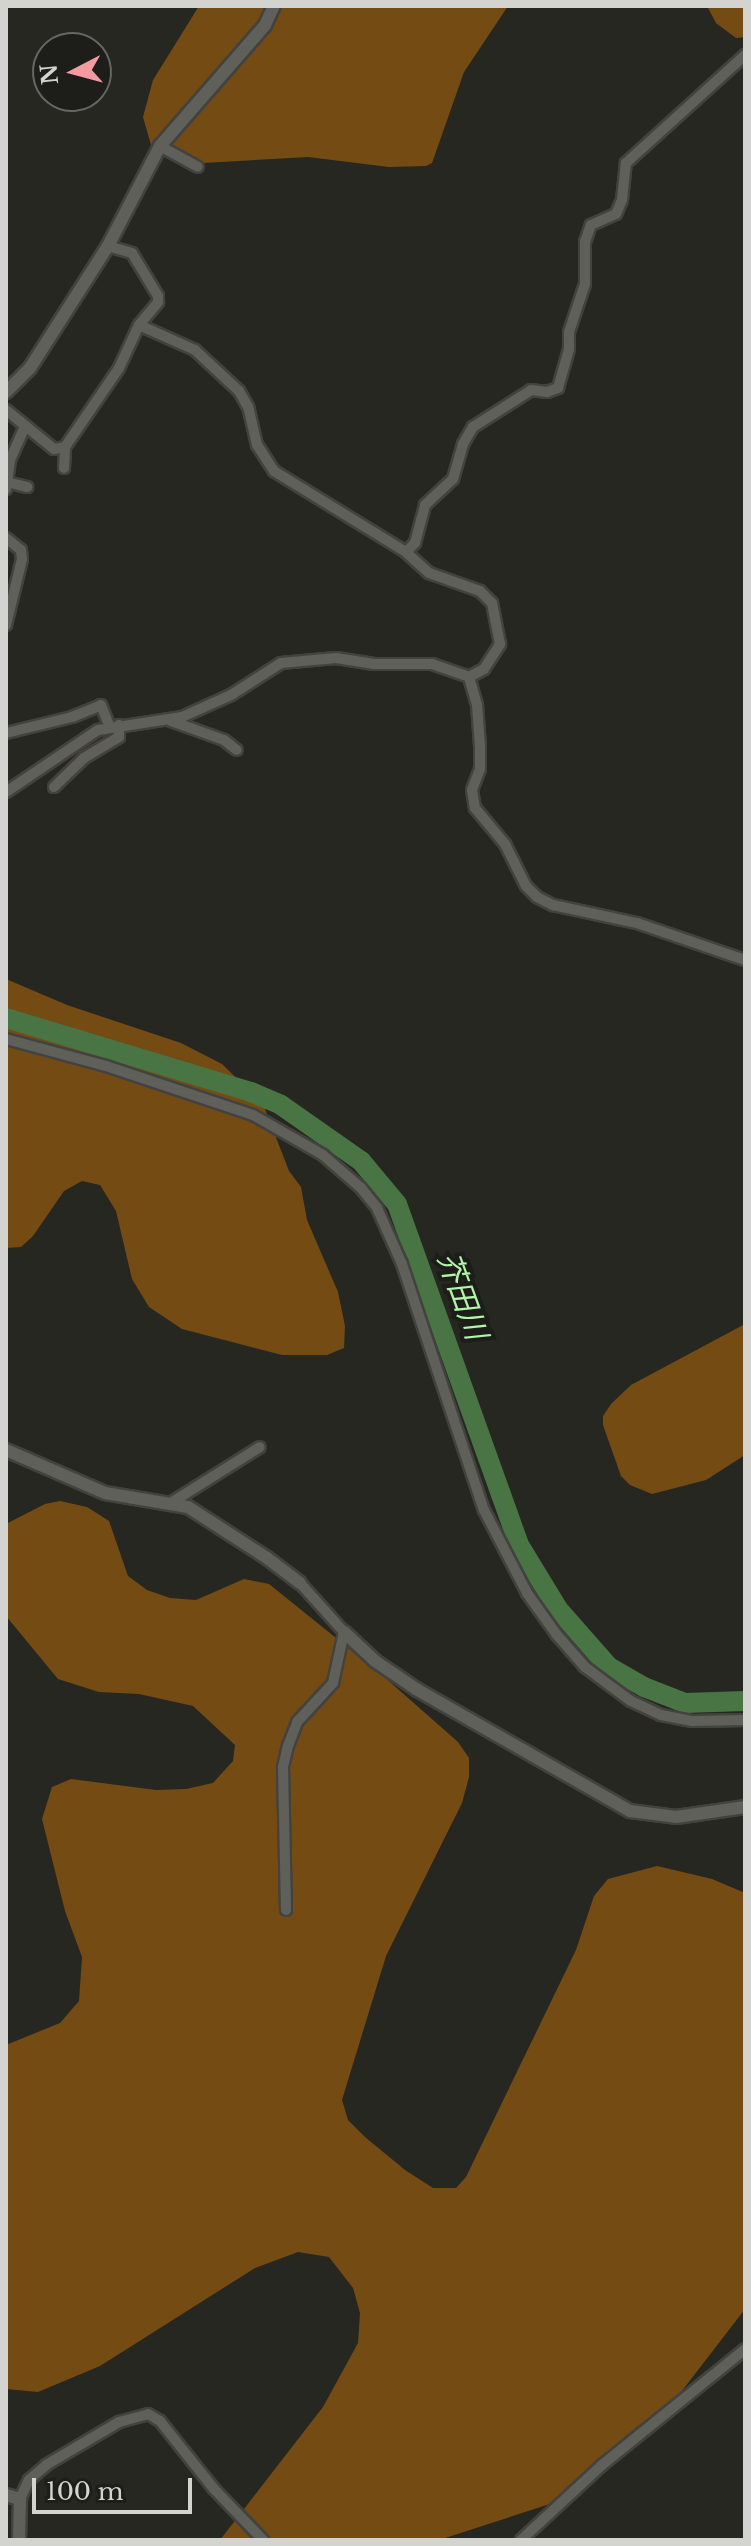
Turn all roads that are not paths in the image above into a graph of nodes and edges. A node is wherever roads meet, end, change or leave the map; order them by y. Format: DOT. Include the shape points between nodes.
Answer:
graph roads {
  1 [pos="274,6"];
  2 [pos="745,55"];
  3 [pos="160,146"];
  4 [pos="198,167"];
  5 [pos="108,246"];
  6 [pos="139,325"];
  7 [pos="6,392"];
  8 [pos="6,410"];
  9 [pos="25,427"];
  10 [pos="65,447"];
  11 [pos="64,468"];
  12 [pos="7,486"];
  13 [pos="27,487"];
  14 [pos="6,538"];
  15 [pos="406,552"];
  16 [pos="6,625"];
  17 [pos="469,677"];
  18 [pos="169,721"];
  19 [pos="114,726"];
  20 [pos="6,733"];
  21 [pos="237,750"];
  22 [pos="54,787"];
  23 [pos="6,792"];
  24 [pos="745,960"];
  25 [pos="6,1039"];
  26 [pos="260,1447"];
  27 [pos="6,1450"];
  28 [pos="169,1504"];
  29 [pos="300,1583"];
  30 [pos="344,1632"];
  31 [pos="745,1720"];
  32 [pos="745,1807"];
  33 [pos="286,1910"];
  34 [pos="745,2349"];
  35 [pos="6,2495"];
  36 [pos="20,2499"];
  37 [pos="19,2540"];
  38 [pos="263,2540"];
  39 [pos="521,2540"];
  1 -- 3 [label="street" via="265,25"];
  2 -- 15 [label="street" via="626,163 616,214 591,225 585,242 585,284 558,388 531,390 473,427 453,479 425,505 415,543"];
  3 -- 4 [label="street"];
  3 -- 5 [label="street"];
  5 -- 6 [label="street" via="132,253 158,296"];
  5 -- 7 [label="street" via="30,368"];
  6 -- 10 [label="street" via="119,368"];
  6 -- 15 [label="street" via="195,350 239,391 257,445 274,471"];
  8 -- 9 [label="street"];
  9 -- 10 [label="street" via="54,449"];
  9 -- 12 [label="street" via="10,460"];
  10 -- 11 [label="street"];
  12 -- 13 [label="street"];
  14 -- 16 [label="street" via="21,550 22,559"];
  15 -- 17 [label="street" via="429,573 480,591 492,603 500,644 484,669"];
  17 -- 18 [label="street" via="432,664 300,659 281,663 231,695"];
  17 -- 24 [label="street" via="480,746 480,769 472,790 475,808 505,844 526,886 553,905 637,923"];
  18 -- 19 [label="street"];
  18 -- 21 [label="street" via="224,740"];
  19 -- 20 [label="street" via="101,705 93,705 72,717"];
  19 -- 22 [label="street" via="119,737 84,758"];
  19 -- 23 [label="street"];
  25 -- 31 [label="street" via="253,1115 323,1155 361,1188 377,1208 402,1264 484,1510 527,1593 557,1635 608,1687 661,1715 717,1723"];
  26 -- 28 [label="street"];
  27 -- 28 [label="street" via="105,1493"];
  28 -- 29 [label="street" via="188,1507 218,1525"];
  29 -- 30 [label="street"];
  30 -- 32 [label="street" via="416,1689 630,1811 676,1817"];
  30 -- 33 [label="street" via="333,1683 297,1722 283,1767"];
  34 -- 39 [label="street" via="602,2465"];
  35 -- 36 [label="street"];
  36 -- 37 [label="street"];
  36 -- 38 [label="street" via="29,2480 46,2465 119,2422 148,2414 160,2421"];
}
